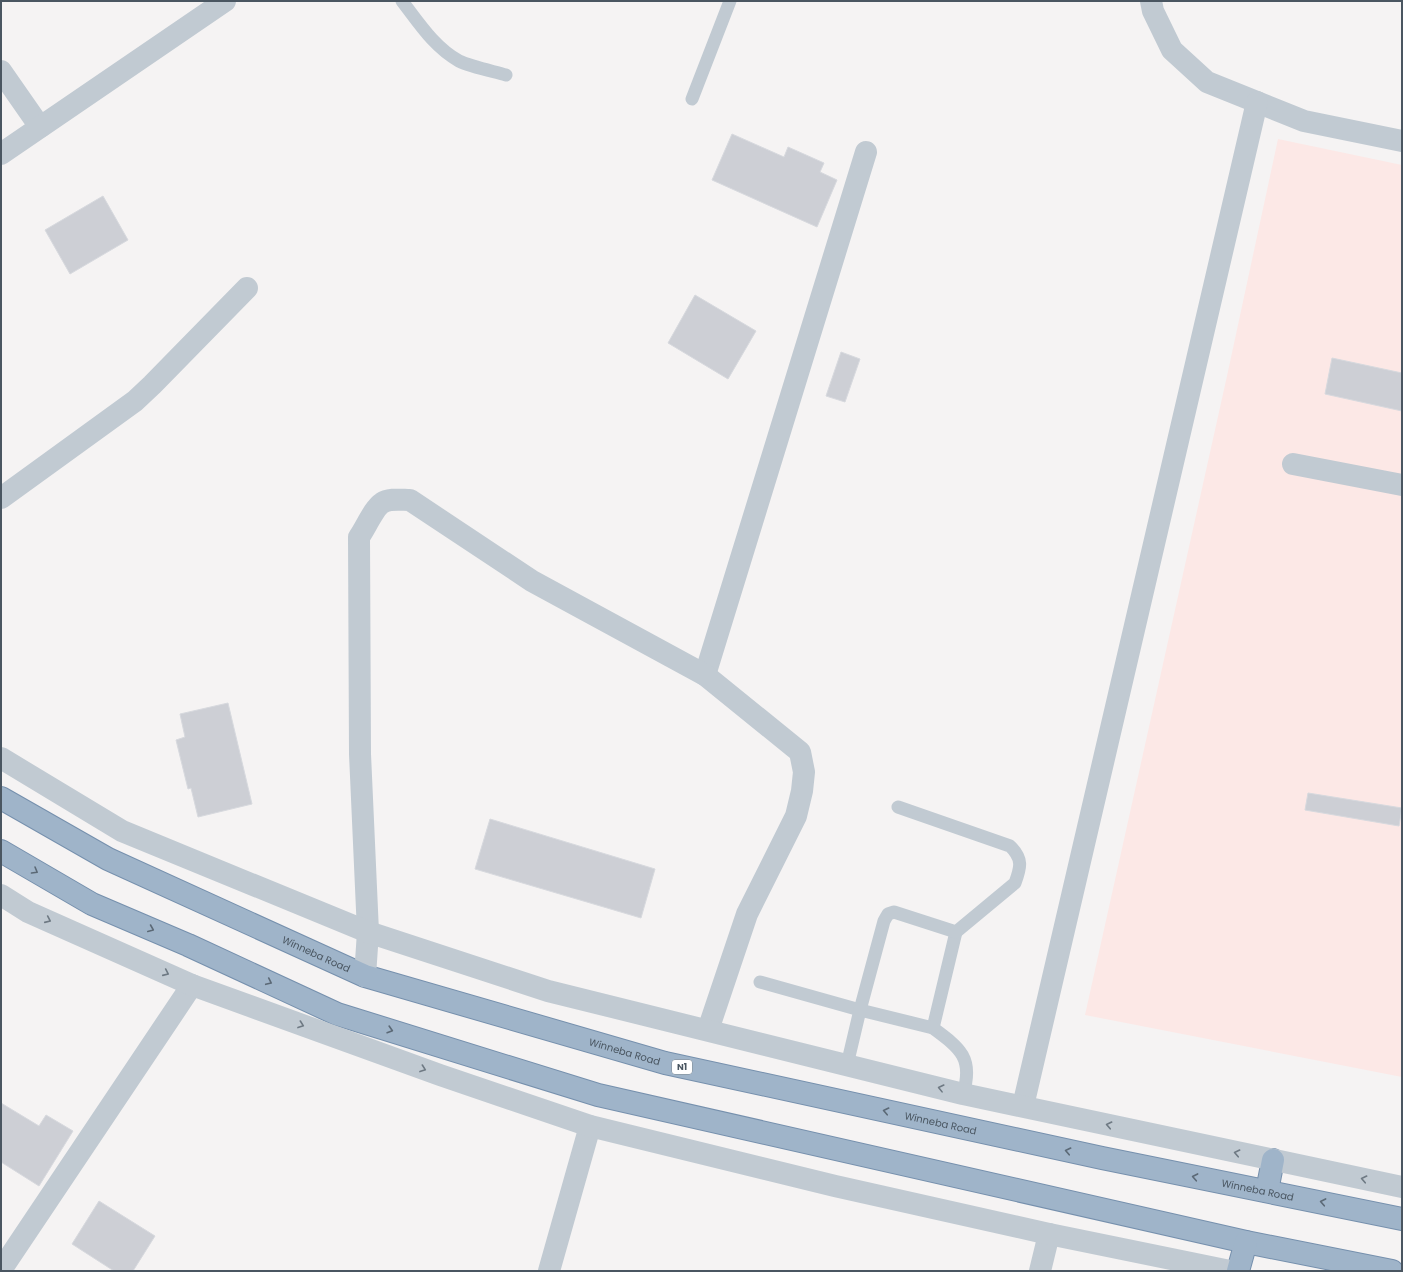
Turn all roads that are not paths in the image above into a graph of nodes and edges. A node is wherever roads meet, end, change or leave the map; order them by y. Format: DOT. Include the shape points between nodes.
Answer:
graph roads {
  1 [pos="225,1"];
  2 [pos="402,1"];
  3 [pos="730,1"];
  4 [pos="1151,1"];
  5 [pos="1,71"];
  6 [pos="506,75"];
  7 [pos="692,99"];
  8 [pos="1257,102"];
  9 [pos="40,127"];
  10 [pos="1402,141"];
  11 [pos="866,152"];
  12 [pos="1,154"];
  13 [pos="247,288"];
  14 [pos="1293,464"];
  15 [pos="1402,485"];
  16 [pos="1,498"];
  17 [pos="705,675"];
  18 [pos="1,758"];
  19 [pos="1,798"];
  20 [pos="898,807"];
  21 [pos="1,852"];
  22 [pos="1,896"];
  23 [pos="368,932"];
  24 [pos="956,932"];
  25 [pos="365,976"];
  26 [pos="760,982"];
  27 [pos="192,984"];
  28 [pos="860,1010"];
  29 [pos="933,1028"];
  30 [pos="708,1030"];
  31 [pos="847,1065"];
  32 [pos="963,1094"];
  33 [pos="1023,1106"];
  34 [pos="590,1126"];
  35 [pos="1273,1160"];
  36 [pos="1402,1187"];
  37 [pos="1267,1191"];
  38 [pos="1402,1218"];
  39 [pos="1049,1234"];
  40 [pos="1246,1242"];
  41 [pos="4,1270"];
  42 [pos="549,1271"];
  43 [pos="1040,1271"];
  44 [pos="1230,1271"];
  45 [pos="1238,1271"];
  46 [pos="1392,1271"];
  1 -- 9 [label="street"];
  2 -- 6 [label="lane" via="429,37 445,52 460,61"];
  3 -- 7 [label="lane"];
  4 -- 8 [label="street" via="1153,11 1172,50 1207,82"];
  5 -- 9 [label="street"];
  8 -- 10 [label="street" via="1304,121"];
  8 -- 33 [label="street"];
  9 -- 12 [label="street"];
  11 -- 17 [label="street"];
  13 -- 16 [label="street" via="135,401"];
  14 -- 15 [label="street"];
  17 -- 23 [label="street" via="532,581 410,500 382,503 360,537 360,754"];
  17 -- 30 [label="street" via="800,752 804,772 796,816 747,914"];
  18 -- 23 [label="street" via="122,831"];
  19 -- 25 [label="highway, Winneba Road / N1" via="108,859"];
  20 -- 24 [label="lane" via="1010,846 1017,853 1020,862 1015,883"];
  21 -- 40 [label="highway, one-way" via="92,904 337,1014 598,1095"];
  22 -- 27 [label="street, one-way" via="28,912"];
  23 -- 25 [label="street"];
  23 -- 30 [label="street" via="548,991"];
  24 -- 28 [label="lane" via="894,912 888,914"];
  24 -- 29 [label="lane"];
  37 -- 25 [label="highway, Winneba Road / N1, one-way" via="1102,1158 665,1063"];
  26 -- 28 [label="lane"];
  27 -- 34 [label="street, one-way" via="440,1075"];
  27 -- 41 [label="street"];
  28 -- 29 [label="lane"];
  28 -- 31 [label="lane"];
  29 -- 32 [label="lane" via="949,1040 964,1059 967,1066 967,1081"];
  30 -- 31 [label="street"];
  32 -- 31 [label="street, one-way"];
  32 -- 33 [label="street"];
  35 -- 33 [label="street, one-way"];
  34 -- 39 [label="street" via="835,1186"];
  34 -- 42 [label="street"];
  36 -- 35 [label="street, one-way"];
  35 -- 37 [label="highway"];
  38 -- 37 [label="highway, Winneba Road / N1, one-way"];
  39 -- 43 [label="street"];
  39 -- 44 [label="street"];
  40 -- 45 [label="highway"];
  40 -- 46 [label="highway"];
}
